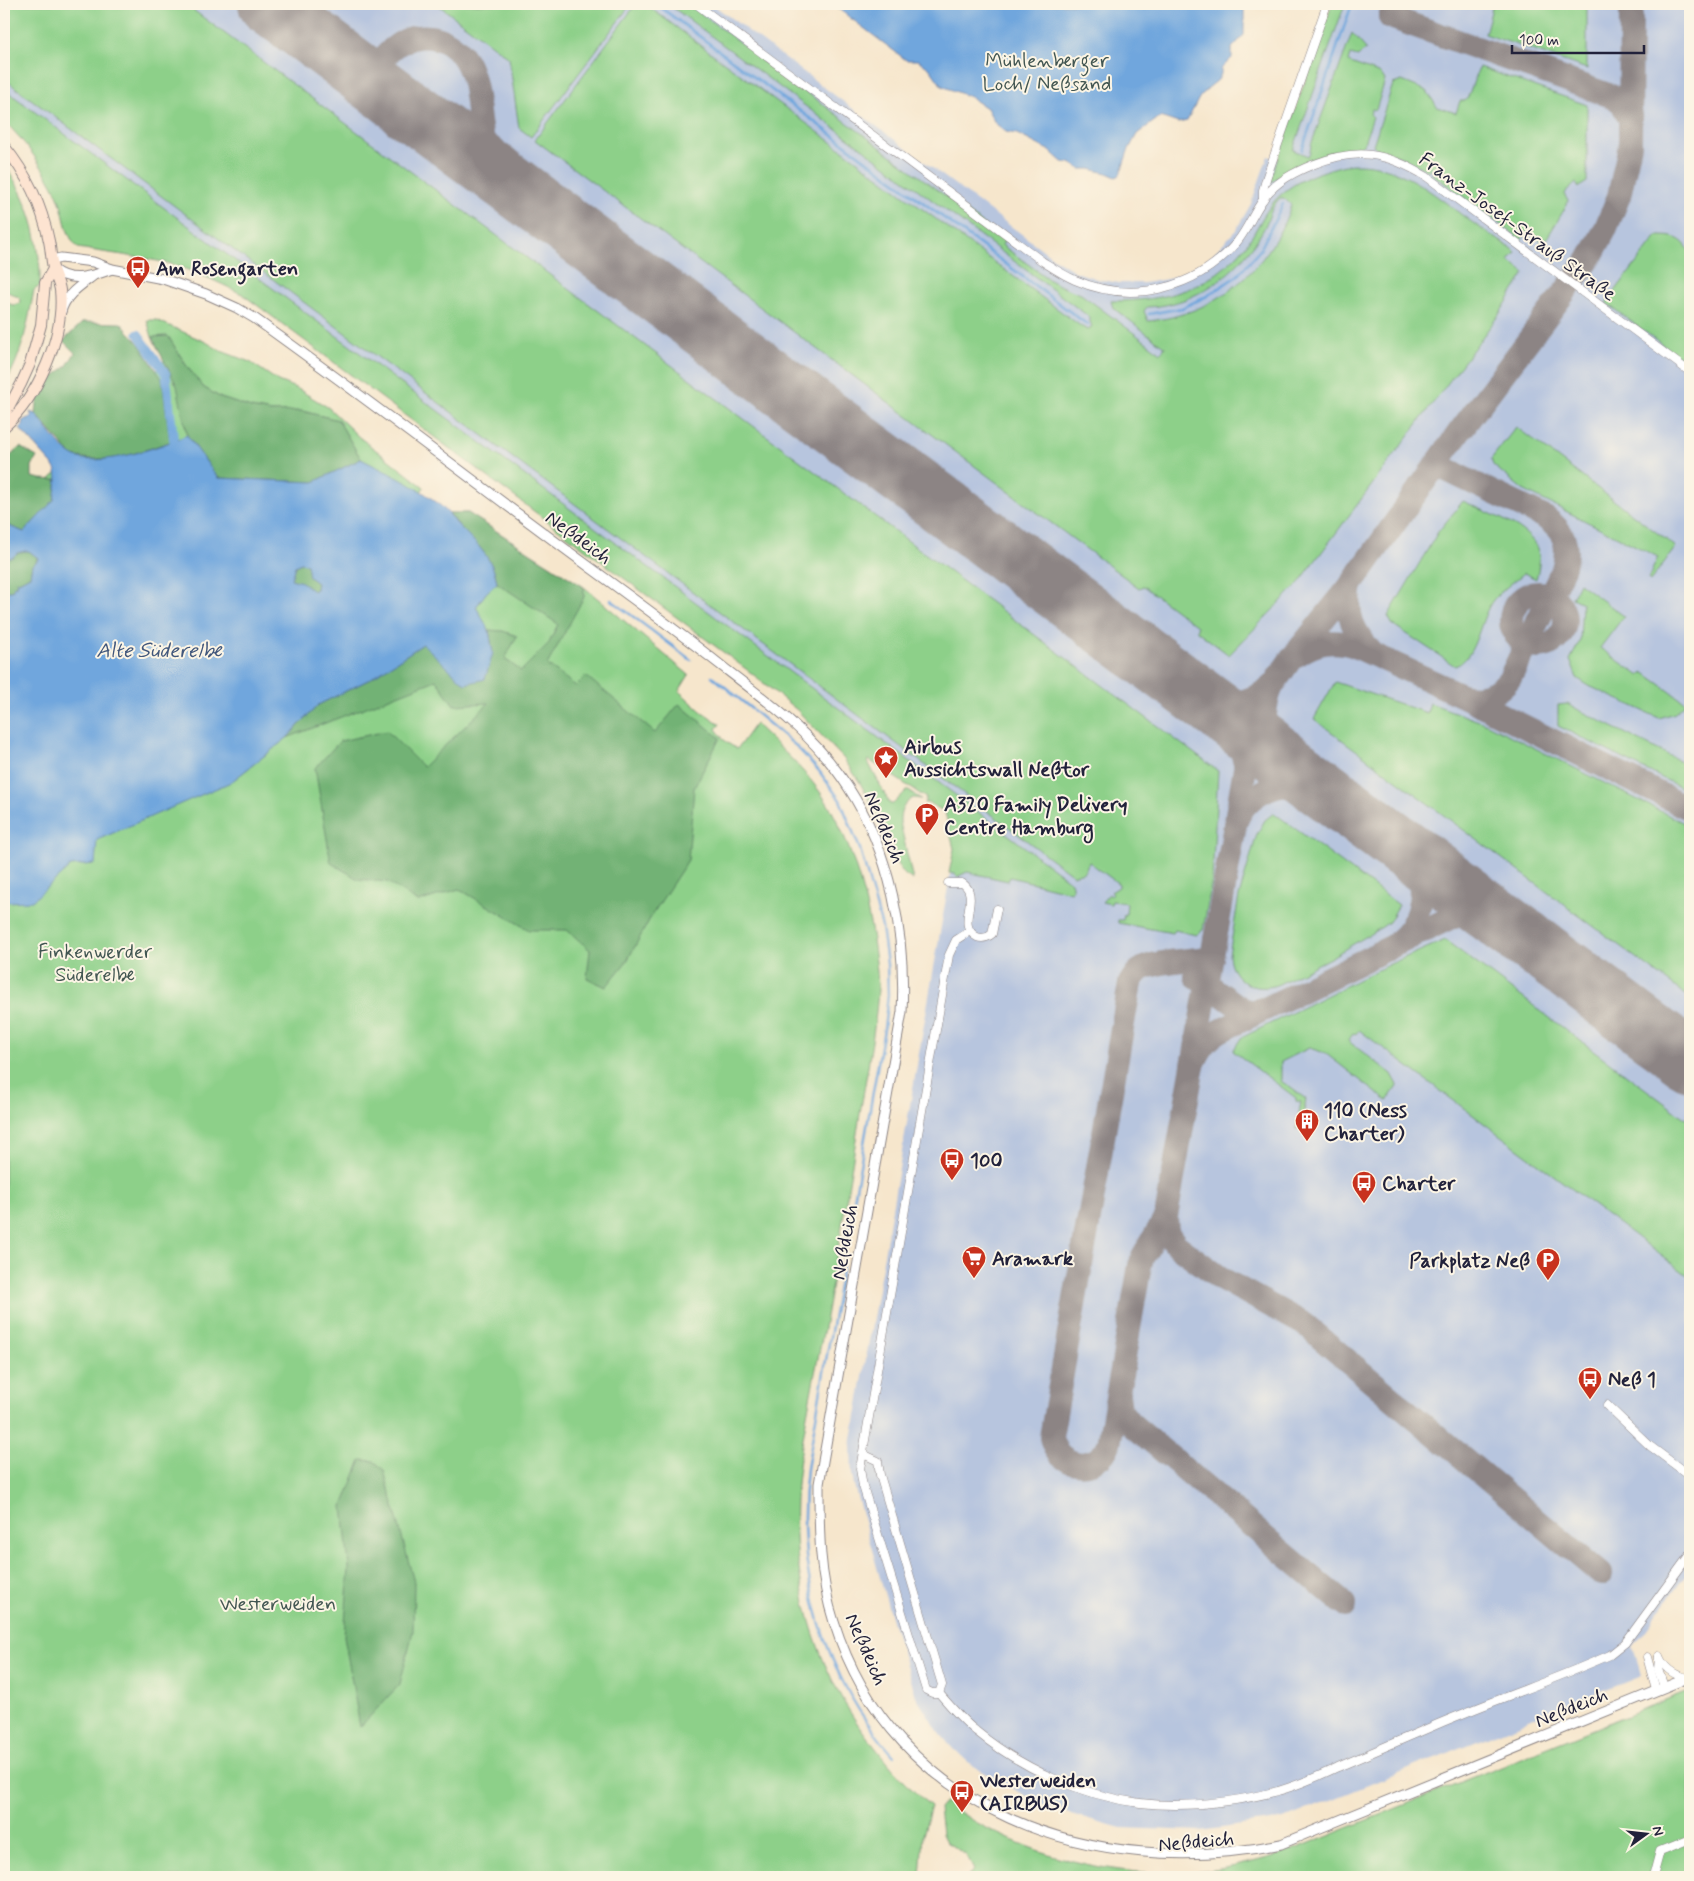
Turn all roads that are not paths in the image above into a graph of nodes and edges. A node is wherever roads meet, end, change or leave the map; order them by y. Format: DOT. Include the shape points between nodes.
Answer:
graph roads {
  1 [pos="696,4"];
  2 [pos="1327,4"];
  3 [pos="4,146"];
  4 [pos="1263,199"];
  5 [pos="52,264"];
  6 [pos="112,270"];
  7 [pos="93,276"];
  8 [pos="59,317"];
  9 [pos="1690,372"];
  10 [pos="4,416"];
  11 [pos="4,427"];
  12 [pos="948,884"];
  13 [pos="997,910"];
  14 [pos="970,931"];
  15 [pos="1607,1405"];
  16 [pos="863,1454"];
  17 [pos="1690,1476"];
  18 [pos="1690,1554"];
  19 [pos="1647,1657"];
  20 [pos="1689,1678"];
  21 [pos="1660,1689"];
  22 [pos="939,1693"];
  23 [pos="1014,1830"];
  24 [pos="1690,1839"];
  25 [pos="1197,1862"];
  26 [pos="1653,1877"];
  1 -- 4 [label="street" via="1042,261 1084,284 1111,291 1144,292 1190,279 1229,251"];
  2 -- 4 [label="street" via="1267,176"];
  3 -- 5 [label="main road" via="34,194"];
  4 -- 9 [label="street, Franz-Josef-Strauß Straße" via="1291,174 1331,158 1352,153 1392,160 1441,186"];
  5 -- 6 [label="street, Neßdeich" via="61,258 93,262"];
  5 -- 7 [label="street, Neßdeich" via="60,274 68,277"];
  5 -- 8 [label="main road" via="60,290"];
  5 -- 10 [label="main road" via="45,283 40,325 30,364"];
  6 -- 7 [label="street, Neßdeich"];
  6 -- 23 [label="street, Neßdeich" via="147,275 183,286 254,318 783,712 825,755 858,802 880,851 888,880 898,922 903,983 900,1022 819,1484 819,1536 825,1588 847,1657 885,1723 918,1762 949,1791"];
  7 -- 8 [label="street" via="68,296"];
  8 -- 11 [label="main road" via="51,351 37,383"];
  12 -- 14 [label="street" via="962,883 968,889 967,921"];
  13 -- 14 [label="street" via="990,936 978,937"];
  14 -- 16 [label="street" via="956,940 949,955"];
  15 -- 17 [label="street" via="1650,1446"];
  16 -- 22 [label="street" via="878,1461 942,1685"];
  16 -- 22 [label="street" via="860,1469 863,1486 926,1690"];
  18 -- 22 [label="street" via="1625,1643 1610,1655 1327,1772 1248,1798 1210,1803 1140,1803 1079,1788 1009,1754 976,1731"];
  19 -- 21 [label="street"];
  20 -- 21 [label="street, Neßdeich"];
  20 -- 21 [label="street" via="1671,1672 1659,1656"];
  21 -- 25 [label="street, Neßdeich" via="1281,1844"];
  24 -- 26 [label="street" via="1660,1851"];
}
